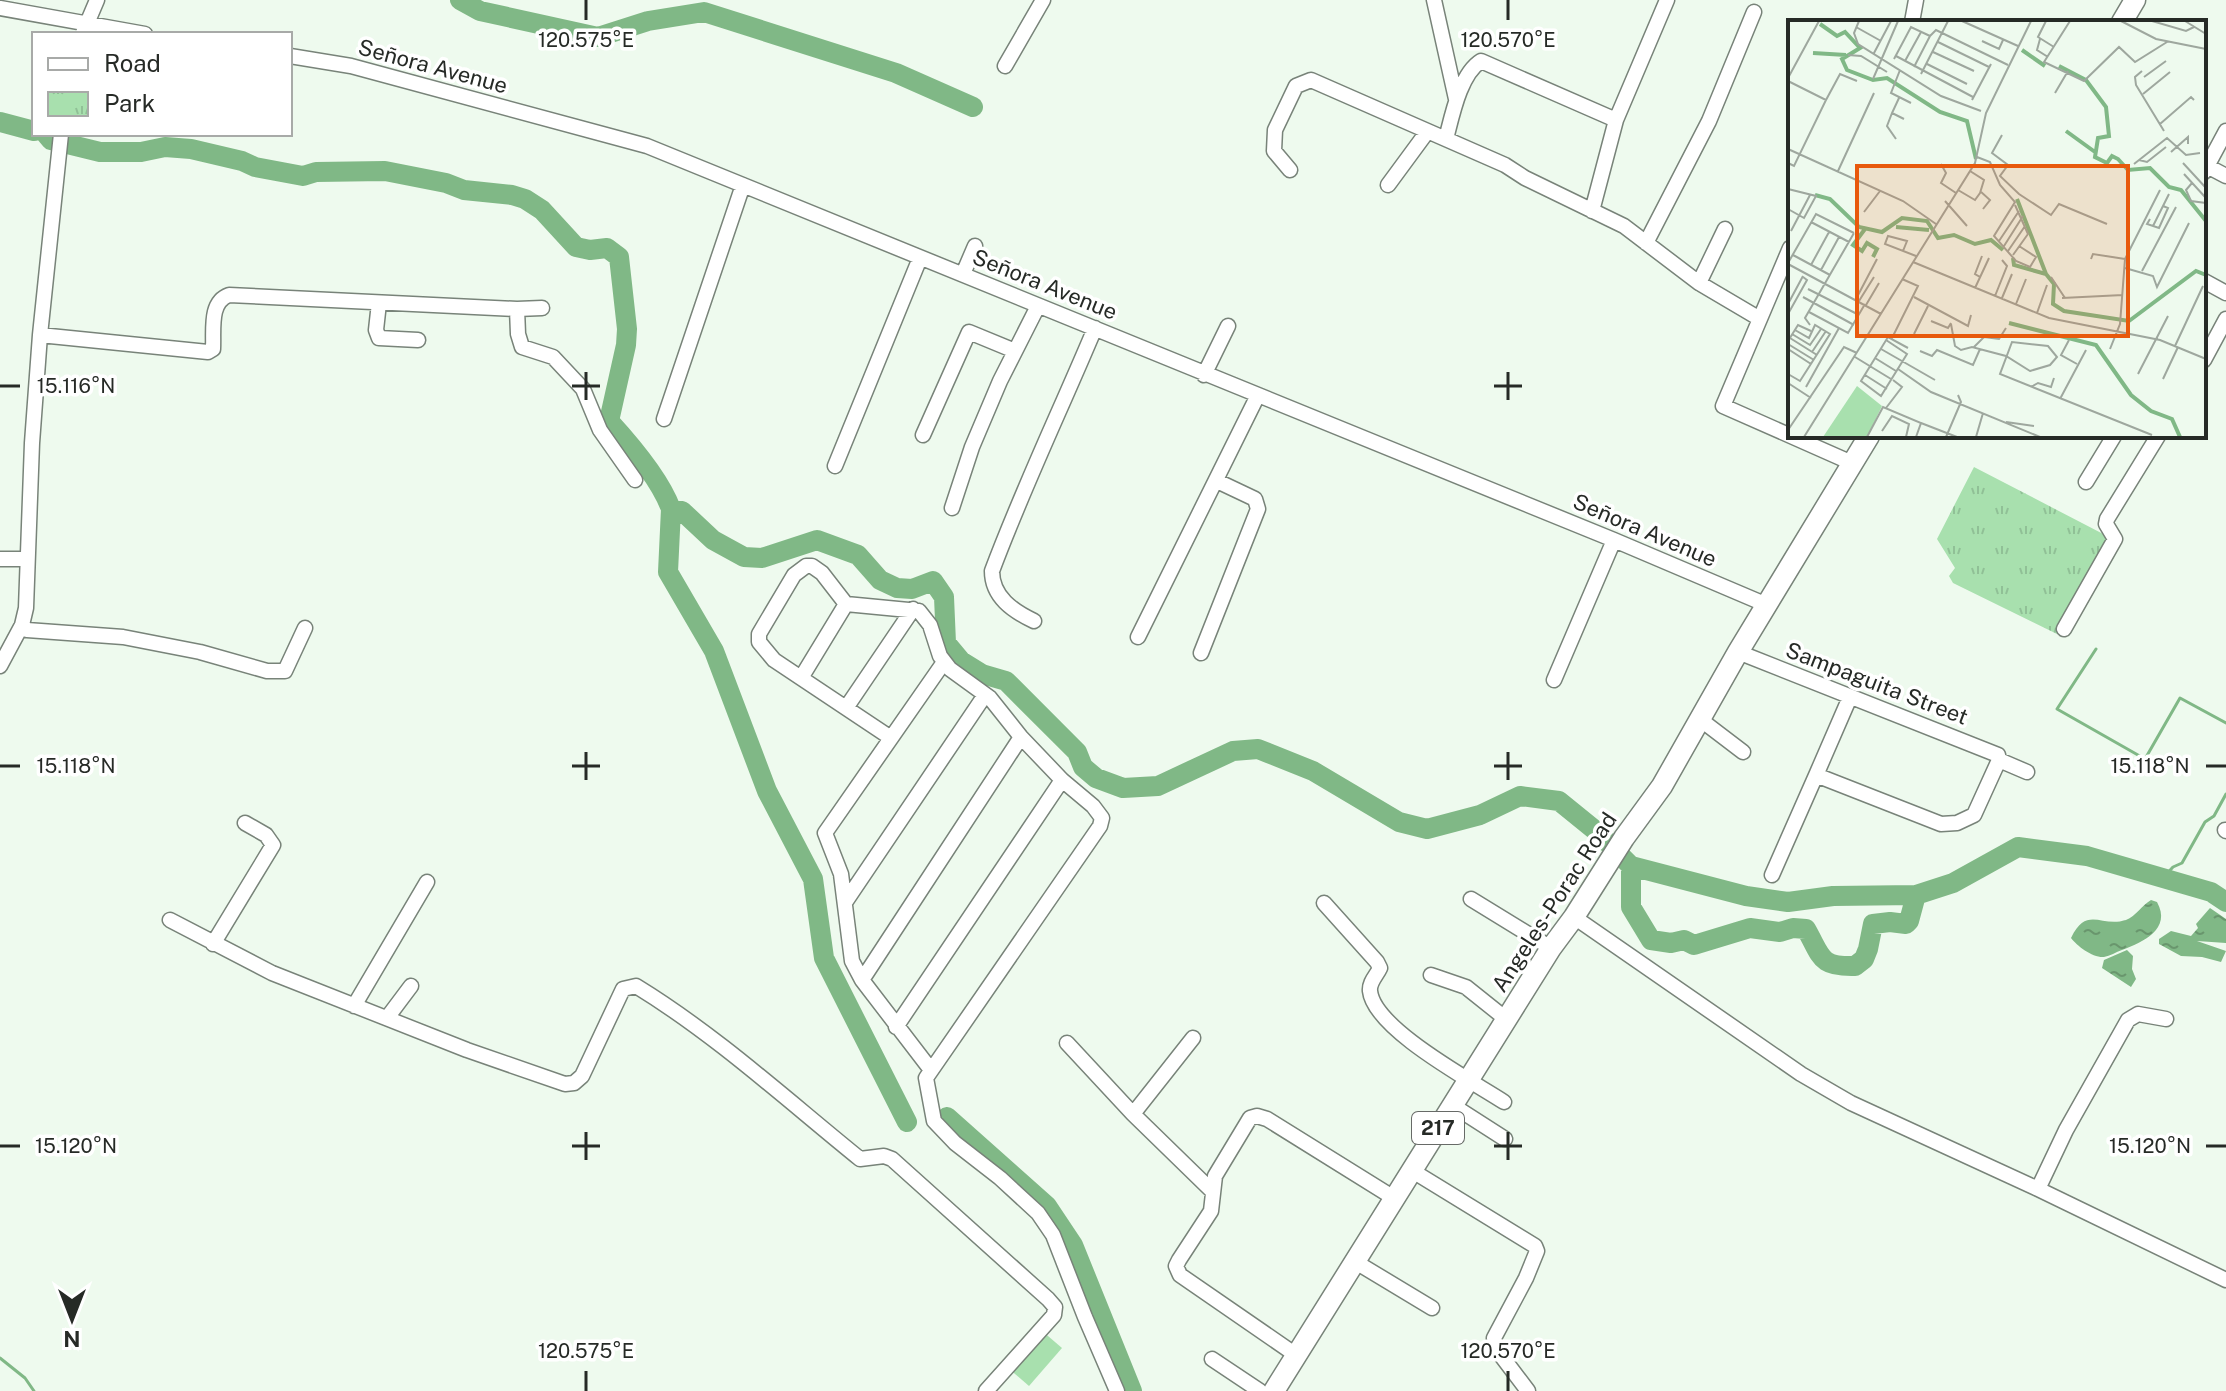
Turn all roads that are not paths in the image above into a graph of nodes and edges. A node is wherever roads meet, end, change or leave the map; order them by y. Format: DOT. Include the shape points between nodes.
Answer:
graph roads {
  1 [pos="97,0"];
  2 [pos="1043,0"];
  3 [pos="1434,0"];
  4 [pos="1667,0"];
  5 [pos="2135,0"];
  6 [pos="0,8"];
  7 [pos="1754,12"];
  8 [pos="2123,20"];
  9 [pos="84,29"];
  10 [pos="121,32"];
  11 [pos="292,56"];
  12 [pos="1005,66"];
  13 [pos="1456,99"];
  14 [pos="1616,120"];
  15 [pos="2226,131"];
  16 [pos="1427,132"];
  17 [pos="61,136"];
  18 [pos="1446,139"];
  19 [pos="2206,169"];
  20 [pos="1290,170"];
  21 [pos="2226,176"];
  22 [pos="743,185"];
  23 [pos="1388,185"];
  24 [pos="1592,211"];
  25 [pos="1725,229"];
  26 [pos="1646,243"];
  27 [pos="975,246"];
  28 [pos="1788,253"];
  29 [pos="920,258"];
  30 [pos="963,274"];
  31 [pos="2206,282"];
  32 [pos="1699,283"];
  33 [pos="2226,293"];
  34 [pos="379,303"];
  35 [pos="1038,306"];
  36 [pos="542,308"];
  37 [pos="517,309"];
  38 [pos="1760,319"];
  39 [pos="2226,319"];
  40 [pos="1228,326"];
  41 [pos="1095,328"];
  42 [pos="40,335"];
  43 [pos="418,340"];
  44 [pos="1015,351"];
  45 [pos="2206,356"];
  46 [pos="1204,375"];
  47 [pos="1258,395"];
  48 [pos="664,419"];
  49 [pos="923,435"];
  50 [pos="1788,435"];
  51 [pos="1795,438"];
  52 [pos="1868,438"];
  53 [pos="2113,438"];
  54 [pos="2157,438"];
  55 [pos="1852,463"];
  56 [pos="835,466"];
  57 [pos="635,480"];
  58 [pos="1217,481"];
  59 [pos="2086,482"];
  60 [pos="952,508"];
  61 [pos="1614,540"];
  62 [pos="0,559"];
  63 [pos="27,559"];
  64 [pos="846,604"];
  65 [pos="1767,605"];
  66 [pos="913,609"];
  67 [pos="1034,621"];
  68 [pos="22,625"];
  69 [pos="305,628"];
  70 [pos="2064,629"];
  71 [pos="1138,637"];
  72 [pos="1738,652"];
  73 [pos="1201,653"];
  74 [pos="944,662"];
  75 [pos="0,666"];
  76 [pos="801,678"];
  77 [pos="1554,680"];
  78 [pos="985,695"];
  79 [pos="1850,697"];
  80 [pos="846,708"];
  81 [pos="1701,720"];
  82 [pos="1021,737"];
  83 [pos="891,738"];
  84 [pos="1743,752"];
  85 [pos="1998,757"];
  86 [pos="2027,772"];
  87 [pos="1817,773"];
  88 [pos="1062,780"];
  89 [pos="245,823"];
  90 [pos="1772,875"];
  91 [pos="427,882"];
  92 [pos="1471,899"];
  93 [pos="846,901"];
  94 [pos="1324,903"];
  95 [pos="1574,917"];
  96 [pos="170,920"];
  97 [pos="213,944"];
  98 [pos="1551,948"];
  99 [pos="1431,975"];
  100 [pos="862,980"];
  101 [pos="411,986"];
  102 [pos="354,1006"];
  103 [pos="387,1018"];
  104 [pos="1506,1019"];
  105 [pos="2166,1019"];
  106 [pos="896,1027"];
  107 [pos="1193,1038"];
  108 [pos="1067,1043"];
  109 [pos="931,1070"];
  110 [pos="1469,1079"];
  111 [pos="1504,1102"];
  112 [pos="1452,1105"];
  113 [pos="1133,1114"];
  114 [pos="1505,1139"];
  115 [pos="1411,1170"];
  116 [pos="2038,1189"];
  117 [pos="1211,1190"];
  118 [pos="1394,1198"];
  119 [pos="1354,1261"];
  120 [pos="2226,1280"];
  121 [pos="1432,1308"];
  122 [pos="1296,1355"];
  123 [pos="1212,1359"];
  124 [pos="986,1391"];
  125 [pos="1117,1391"];
  126 [pos="1260,1391"];
  127 [pos="1274,1391"];
  128 [pos="1528,1391"];
  1 -- 9 [label="street"];
  2 -- 12 [label="street"];
  3 -- 13 [label="street"];
  4 -- 14 [label="street"];
  5 -- 8 [label="main road"];
  6 -- 9 [label="street"];
  7 -- 26 [label="street" via="1709,121"];
  9 -- 10 [label="street"];
  11 -- 22 [label="street, Señora Avenue" via="351,66 647,146"];
  13 -- 14 [label="street" via="1481,61"];
  13 -- 18 [label="street"];
  14 -- 24 [label="street"];
  15 -- 19 [label="street"];
  16 -- 18 [label="street"];
  16 -- 20 [label="street" via="1311,80 1296,86 1275,130 1274,151"];
  16 -- 23 [label="street"];
  17 -- 42 [label="street"];
  18 -- 24 [label="street"];
  19 -- 21 [label="street"];
  22 -- 29 [label="street, Señora Avenue"];
  22 -- 48 [label="street"];
  24 -- 26 [label="street"];
  25 -- 32 [label="street"];
  26 -- 32 [label="street"];
  27 -- 30 [label="street"];
  28 -- 38 [label="street"];
  29 -- 30 [label="street, Señora Avenue"];
  29 -- 56 [label="street"];
  30 -- 35 [label="street, Señora Avenue"];
  31 -- 33 [label="street"];
  32 -- 38 [label="street"];
  34 -- 37 [label="street"];
  34 -- 42 [label="street" via="229,295 216,305 213,349 208,352"];
  34 -- 43 [label="street" via="379,338"];
  35 -- 41 [label="street, Señora Avenue"];
  35 -- 44 [label="street"];
  36 -- 37 [label="street"];
  37 -- 57 [label="street" via="522,347 553,357 583,389 600,430"];
  38 -- 50 [label="street" via="1723,406"];
  39 -- 45 [label="street"];
  40 -- 46 [label="street"];
  41 -- 46 [label="street, Señora Avenue"];
  41 -- 67 [label="street" via="992,571 992,582 1007,605"];
  42 -- 63 [label="street"];
  44 -- 49 [label="street" via="969,332"];
  44 -- 60 [label="street" via="972,447"];
  46 -- 47 [label="street, Señora Avenue"];
  47 -- 58 [label="street"];
  47 -- 61 [label="street, Señora Avenue"];
  51 -- 55 [label="street"];
  52 -- 55 [label="main road, Angeles-Porac Road / 217"];
  53 -- 59 [label="street"];
  54 -- 70 [label="street" via="2107,519 2115,539"];
  55 -- 65 [label="main road, Angeles-Porac Road / 217"];
  58 -- 71 [label="street"];
  58 -- 73 [label="street" via="1255,499 1258,509"];
  61 -- 65 [label="street, Señora Avenue"];
  61 -- 77 [label="street"];
  62 -- 63 [label="street"];
  63 -- 68 [label="street"];
  64 -- 66 [label="street"];
  64 -- 76 [label="street"];
  64 -- 76 [label="street" via="812,566 794,575 759,642"];
  65 -- 72 [label="main road, Angeles-Porac Road / 217"];
  66 -- 74 [label="street" via="930,625"];
  66 -- 80 [label="street"];
  68 -- 69 [label="street" via="27,630 123,637 267,671 285,671"];
  68 -- 75 [label="street"];
  72 -- 79 [label="street, Sampaguita Street"];
  72 -- 81 [label="main road, Angeles-Porac Road / 217"];
  74 -- 78 [label="street"];
  74 -- 83 [label="street"];
  76 -- 80 [label="street"];
  78 -- 82 [label="street"];
  78 -- 93 [label="street"];
  79 -- 85 [label="street, Sampaguita Street"];
  79 -- 87 [label="street"];
  80 -- 83 [label="street"];
  81 -- 84 [label="street"];
  81 -- 95 [label="main road, Angeles-Porac Road / 217"];
  82 -- 88 [label="street"];
  82 -- 100 [label="street"];
  83 -- 93 [label="street" via="825,833"];
  85 -- 86 [label="street, Sampaguita Street"];
  85 -- 87 [label="street" via="1974,815 1952,824"];
  87 -- 90 [label="street"];
  88 -- 106 [label="street"];
  88 -- 109 [label="street" via="1093,806 1102,818 1100,826"];
  89 -- 97 [label="street" via="273,845"];
  91 -- 102 [label="street"];
  92 -- 98 [label="street"];
  93 -- 100 [label="street" via="852,961"];
  94 -- 110 [label="street" via="1377,962 1380,968 1370,992 1386,1019 1408,1040"];
  95 -- 98 [label="main road, Angeles-Porac Road / 217"];
  95 -- 116 [label="street" via="1820,1086"];
  96 -- 97 [label="street"];
  97 -- 102 [label="street"];
  98 -- 104 [label="main road, Angeles-Porac Road / 217"];
  99 -- 104 [label="street" via="1466,987"];
  100 -- 106 [label="street"];
  101 -- 103 [label="street"];
  102 -- 103 [label="street"];
  103 -- 124 [label="street" via="565,1084 582,1076 623,989 636,986 662,1002 860,1159 892,1159 1055,1307 1054,1315"];
  104 -- 110 [label="main road, Angeles-Porac Road / 217"];
  105 -- 116 [label="street" via="2138,1014 2128,1020"];
  106 -- 109 [label="street"];
  107 -- 113 [label="street"];
  108 -- 113 [label="street"];
  109 -- 125 [label="street" via="926,1078 934,1121 1038,1213 1053,1235"];
  110 -- 111 [label="street"];
  110 -- 112 [label="main road, Angeles-Porac Road / 217"];
  112 -- 114 [label="street"];
  112 -- 115 [label="main road, Angeles-Porac Road / 217"];
  113 -- 117 [label="street"];
  115 -- 118 [label="main road, Angeles-Porac Road / 217"];
  115 -- 128 [label="street" via="1535,1246 1526,1278 1494,1338"];
  116 -- 120 [label="street"];
  117 -- 118 [label="street" via="1218,1168 1250,1118 1257,1116"];
  117 -- 122 [label="street" via="1211,1211 1176,1266 1180,1275"];
  118 -- 119 [label="main road, Angeles-Porac Road / 217"];
  119 -- 121 [label="street"];
  119 -- 122 [label="main road, Angeles-Porac Road / 217"];
  122 -- 127 [label="main road, Angeles-Porac Road / 217"];
  123 -- 126 [label="street"];
}
